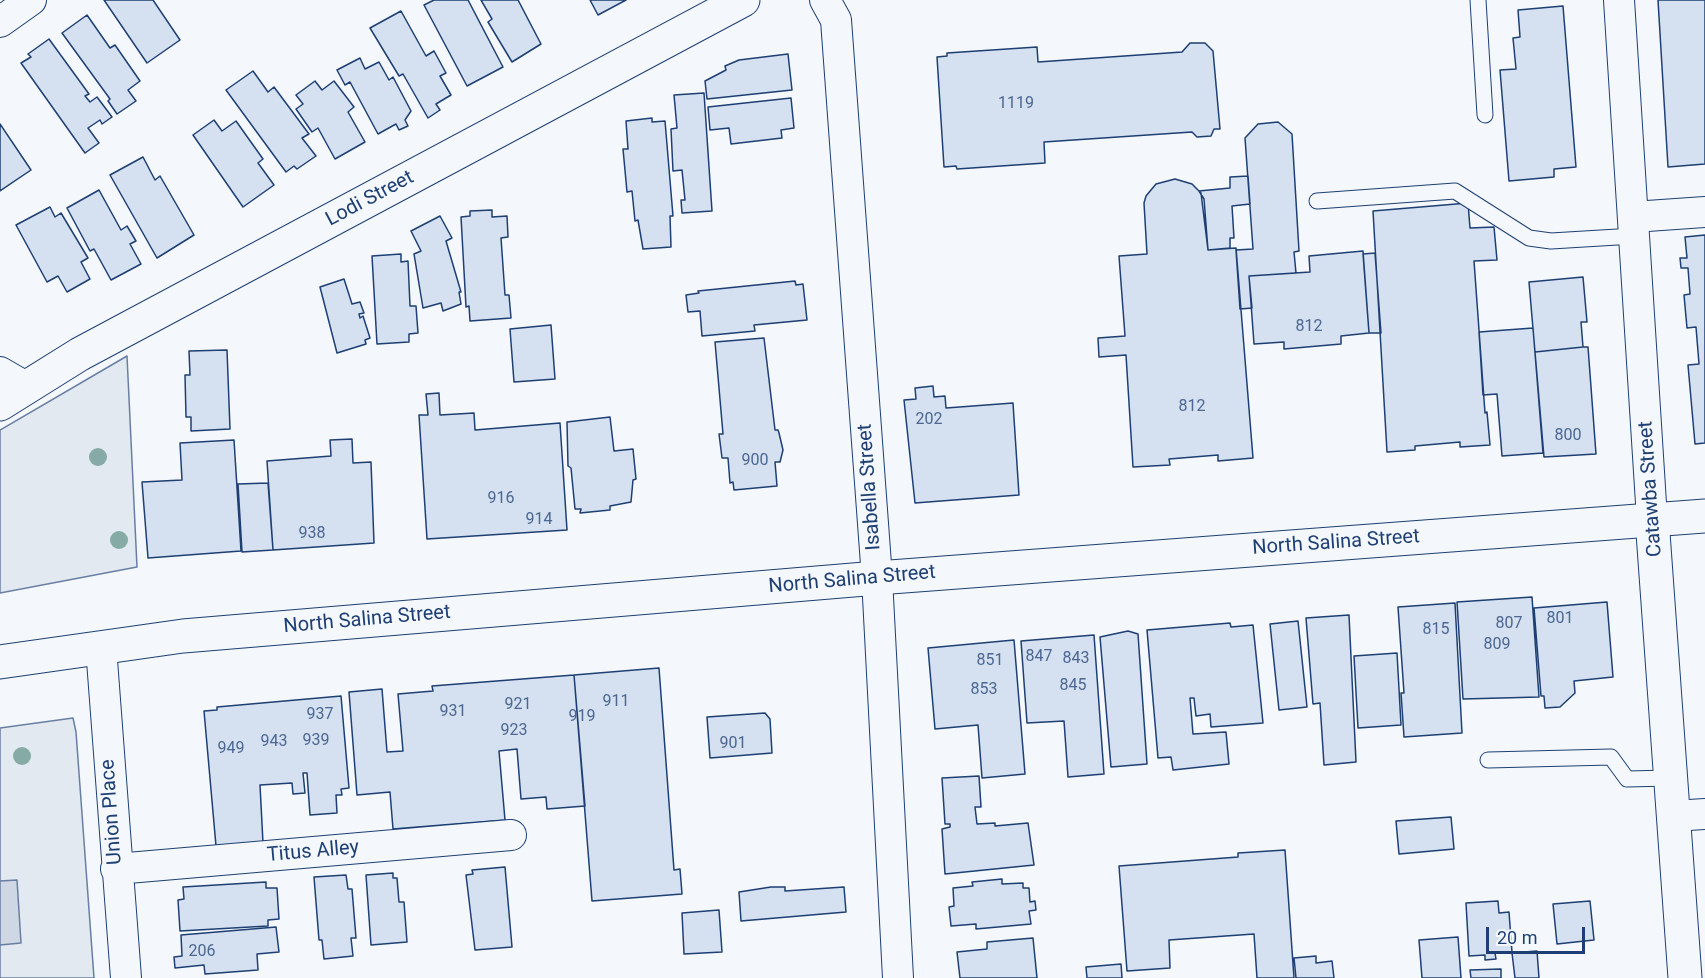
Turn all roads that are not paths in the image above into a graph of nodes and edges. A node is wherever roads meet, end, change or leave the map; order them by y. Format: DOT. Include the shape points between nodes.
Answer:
graph roads {
  1 [pos="31,0"];
  2 [pos="743,0"];
  3 [pos="825,0"];
  4 [pos="1478,0"];
  5 [pos="1619,0"];
  6 [pos="0,22"];
  7 [pos="1485,115"];
  8 [pos="1317,201"];
  9 [pos="1705,212"];
  10 [pos="1633,226"];
  11 [pos="9,388"];
  12 [pos="1705,516"];
  13 [pos="1652,519"];
  14 [pos="877,578"];
  15 [pos="101,647"];
  16 [pos="0,662"];
  17 [pos="1488,760"];
  18 [pos="1670,778"];
  19 [pos="1705,814"];
  20 [pos="1673,816"];
  21 [pos="511,835"];
  22 [pos="116,869"];
  23 [pos="126,978"];
  24 [pos="898,978"];
  25 [pos="1685,978"];
  1 -- 6 [label="street"];
  2 -- 11 [label="main road, Lodi Street" via="90,349"];
  3 -- 14 [label="street, Isabella Street" via="836,20"];
  4 -- 7 [label="lane"];
  5 -- 10 [label="street, Catawba Street"];
  8 -- 10 [label="lane" via="1455,191 1529,238 1551,241"];
  9 -- 10 [label="street"];
  10 -- 13 [label="street, Catawba Street"];
  12 -- 13 [label="main road, North Salina Street"];
  13 -- 14 [label="main road, North Salina Street"];
  13 -- 18 [label="main road, Catawba Street"];
  14 -- 15 [label="main road, North Salina Street" via="195,635"];
  14 -- 24 [label="street, Isabella Street"];
  15 -- 16 [label="main road, North Salina Street"];
  15 -- 22 [label="street, Union Place"];
  17 -- 18 [label="lane" via="1611,757 1627,779"];
  18 -- 20 [label="main road, Catawba Street"];
  19 -- 20 [label="street"];
  20 -- 25 [label="main road, Catawba Street"];
  21 -- 22 [label="street, Titus Alley"];
  22 -- 23 [label="street, Union Place"];
}
